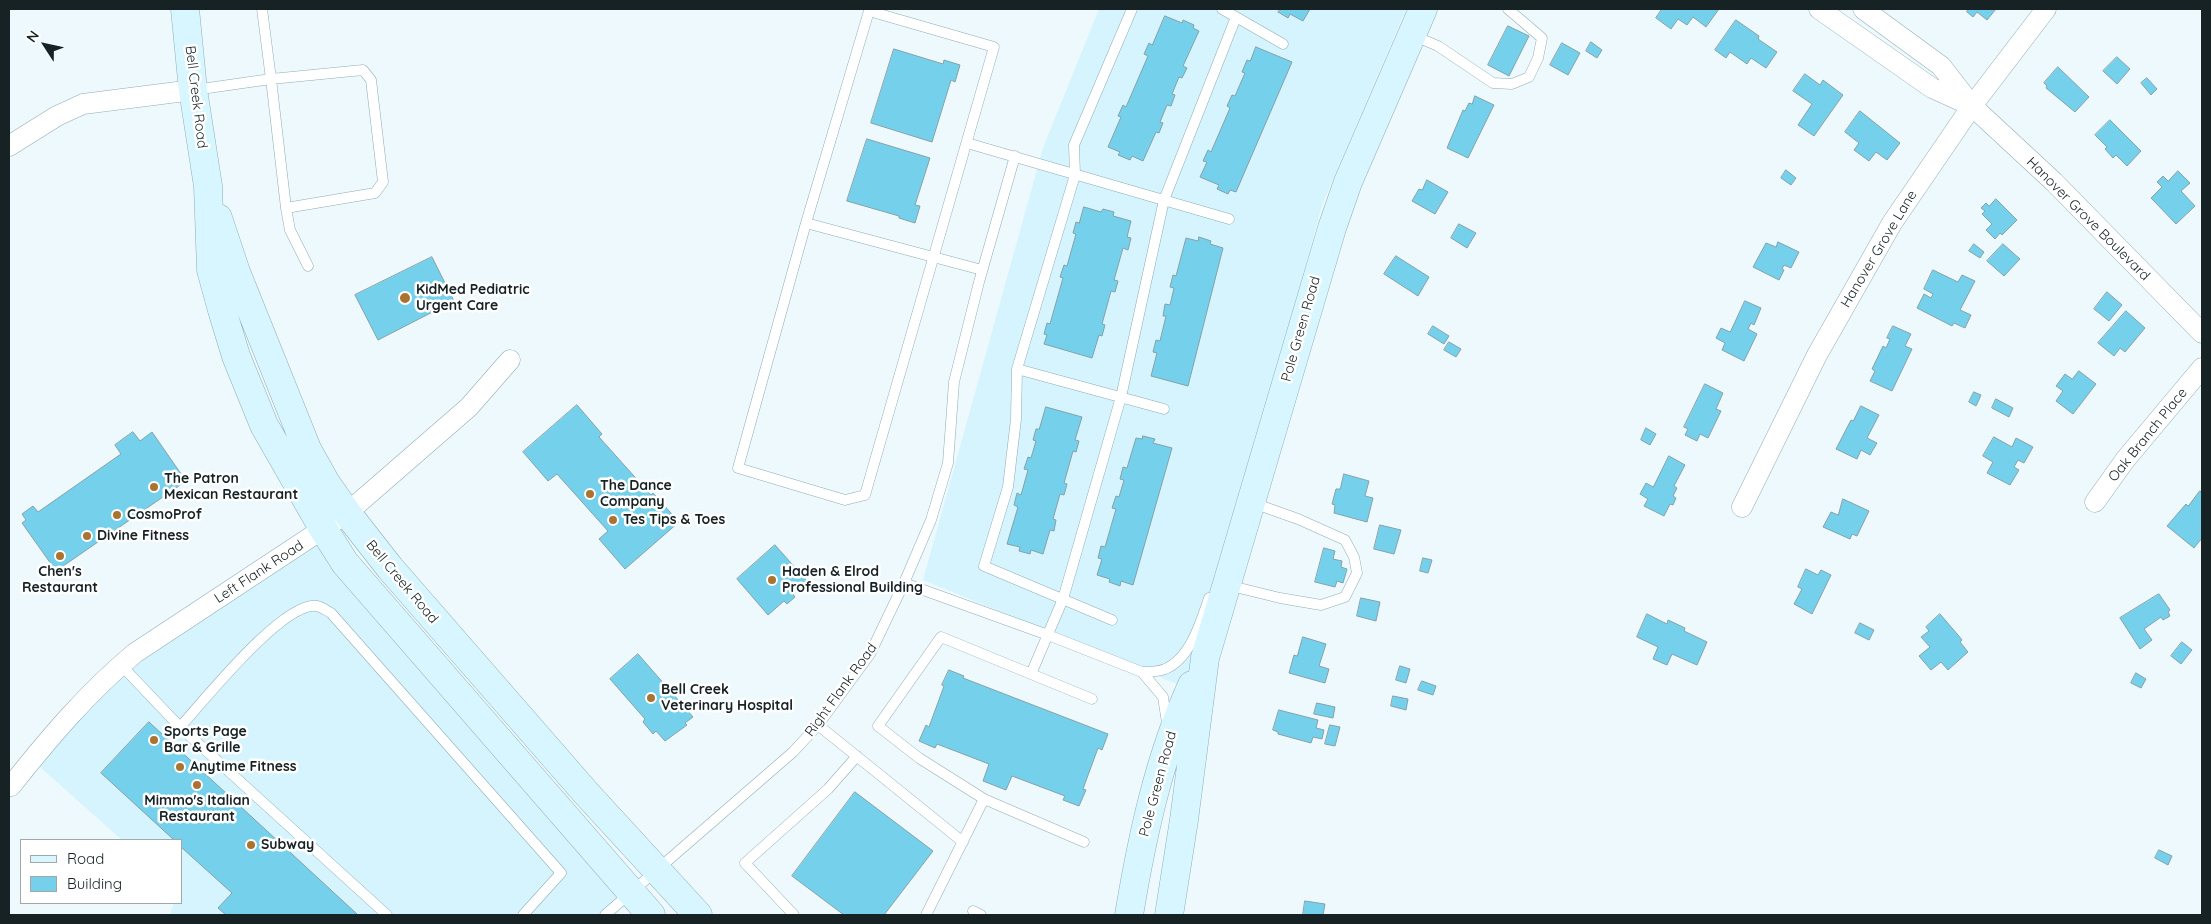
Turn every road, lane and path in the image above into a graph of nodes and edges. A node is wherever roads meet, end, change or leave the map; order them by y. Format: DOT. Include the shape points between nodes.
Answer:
graph roads {
  1 [pos="185,9"];
  2 [pos="262,9"];
  3 [pos="1132,9"];
  4 [pos="1222,9"];
  5 [pos="1423,9"];
  6 [pos="1508,9"];
  7 [pos="1819,9"];
  8 [pos="1863,9"];
  9 [pos="2046,9"];
  10 [pos="1236,17"];
  11 [pos="1411,35"];
  12 [pos="1282,44"];
  13 [pos="271,80"];
  14 [pos="193,90"];
  15 [pos="1972,106"];
  16 [pos="967,143"];
  17 [pos="9,146"];
  18 [pos="1015,156"];
  19 [pos="1075,175"];
  20 [pos="208,186"];
  21 [pos="1164,200"];
  22 [pos="286,208"];
  23 [pos="1229,219"];
  24 [pos="806,223"];
  25 [pos="934,257"];
  26 [pos="308,266"];
  27 [pos="982,270"];
  28 [pos="2202,333"];
  29 [pos="510,360"];
  30 [pos="2202,368"];
  31 [pos="1017,369"];
  32 [pos="1121,397"];
  33 [pos="1164,409"];
  34 [pos="2095,502"];
  35 [pos="1250,503"];
  36 [pos="1742,507"];
  37 [pos="347,513"];
  38 [pos="324,530"];
  39 [pos="1220,580"];
  40 [pos="904,583"];
  41 [pos="1063,599"];
  42 [pos="1112,620"];
  43 [pos="1048,635"];
  44 [pos="1205,658"];
  45 [pos="121,665"];
  46 [pos="1142,672"];
  47 [pos="1031,674"];
  48 [pos="1092,699"];
  49 [pos="818,725"];
  50 [pos="180,727"];
  51 [pos="1168,748"];
  52 [pos="857,756"];
  53 [pos="11,786"];
  54 [pos="984,799"];
  55 [pos="963,842"];
  56 [pos="1084,842"];
  57 [pos="1138,862"];
  58 [pos="658,870"];
  59 [pos="632,892"];
  60 [pos="387,915"];
  61 [pos="523,915"];
  62 [pos="605,915"];
  63 [pos="651,915"];
  64 [pos="698,915"];
  65 [pos="794,915"];
  66 [pos="926,915"];
  67 [pos="1120,915"];
  68 [pos="1129,915"];
  69 [pos="1170,915"];
  1 -- 14 [label="street, Bell Creek Road"];
  2 -- 13 [label="lane"];
  3 -- 19 [label="lane" via="1074,145"];
  4 -- 10 [label="lane"];
  5 -- 11 [label="street, Pole Green Road"];
  6 -- 11 [label="lane" via="1542,38 1538,58 1529,77 1512,84 1493,83 1438,46"];
  7 -- 15 [label="street, Hanover Grove Boulevard" via="1932,88"];
  8 -- 15 [label="street, Hanover Grove Boulevard" via="1941,66"];
  9 -- 15 [label="street, Hanover Grove Lane"];
  10 -- 12 [label="lane"];
  10 -- 21 [label="lane"];
  11 -- 35 [label="street, Pole Green Road" via="1332,228"];
  13 -- 14 [label="lane"];
  13 -- 22 [label="lane"];
  13 -- 22 [label="lane" via="363,70 371,80 383,182 375,193"];
  14 -- 17 [label="street" via="83,104"];
  14 -- 20 [label="street, Bell Creek Road"];
  15 -- 28 [label="street, Hanover Grove Boulevard" via="2054,182"];
  15 -- 36 [label="street, Hanover Grove Lane" via="1892,223 1849,297"];
  16 -- 18 [label="lane"];
  16 -- 24 [label="lane" via="994,47 869,11"];
  16 -- 25 [label="lane"];
  18 -- 19 [label="lane"];
  18 -- 27 [label="lane, Right Flank Road"];
  19 -- 21 [label="lane"];
  19 -- 31 [label="lane"];
  20 -- 37 [label="street, Bell Creek Road" via="236,272 299,431 326,483"];
  20 -- 38 [label="street, Bell Creek Road" via="211,270 236,356 264,425"];
  21 -- 23 [label="lane"];
  21 -- 32 [label="lane"];
  22 -- 26 [label="lane" via="290,230"];
  24 -- 25 [label="lane"];
  24 -- 25 [label="lane" via="738,468 846,500 865,494"];
  25 -- 27 [label="lane"];
  27 -- 40 [label="lane, Right Flank Road" via="954,382 948,462 931,520"];
  29 -- 37 [label="street, Left Flank Road" via="469,407"];
  30 -- 34 [label="street, Oak Branch Place" via="2125,460"];
  31 -- 32 [label="lane"];
  31 -- 41 [label="lane" via="1016,419 1008,487 984,566"];
  32 -- 33 [label="lane"];
  32 -- 41 [label="lane"];
  35 -- 39 [label="street, Pole Green Road"];
  35 -- 39 [label="lane" via="1298,519 1345,540 1354,557 1357,573 1346,597 1320,605 1280,598"];
  37 -- 38 [label="street, Left Flank Road"];
  37 -- 58 [label="street, Bell Creek Road" via="498,693"];
  38 -- 45 [label="street, Left Flank Road"];
  38 -- 59 [label="street, Bell Creek Road" via="360,581"];
  39 -- 44 [label="street, Pole Green Road"];
  39 -- 46 [label="lane" via="1179,660 1165,669"];
  40 -- 43 [label="lane"];
  40 -- 49 [label="lane, Right Flank Road" via="870,654"];
  41 -- 42 [label="lane"];
  41 -- 43 [label="lane"];
  43 -- 46 [label="lane"];
  43 -- 47 [label="lane"];
  44 -- 51 [label="street, Pole Green Road" via="1176,720"];
  44 -- 69 [label="street, Pole Green Road"];
  45 -- 50 [label="lane"];
  45 -- 53 [label="street, Left Flank Road" via="88,694"];
  46 -- 51 [label="lane" via="1163,698"];
  47 -- 48 [label="lane"];
  47 -- 54 [label="lane" via="942,637 878,726 919,758"];
  49 -- 52 [label="lane"];
  49 -- 58 [label="lane, Right Flank Road" via="793,752"];
  50 -- 60 [label="lane"];
  50 -- 61 [label="lane" via="262,636 301,610 317,606 331,613 561,873"];
  51 -- 57 [label="street, Pole Green Road"];
  52 -- 55 [label="lane"];
  52 -- 65 [label="lane" via="828,789 745,863"];
  54 -- 55 [label="lane"];
  54 -- 56 [label="lane"];
  55 -- 66 [label="lane"];
  57 -- 67 [label="street"];
  57 -- 68 [label="street, Pole Green Road"];
  58 -- 59 [label="lane, Right Flank Road"];
  58 -- 64 [label="street, Bell Creek Road"];
  59 -- 62 [label="lane, Right Flank Road"];
  59 -- 63 [label="street, Bell Creek Road"];
}
